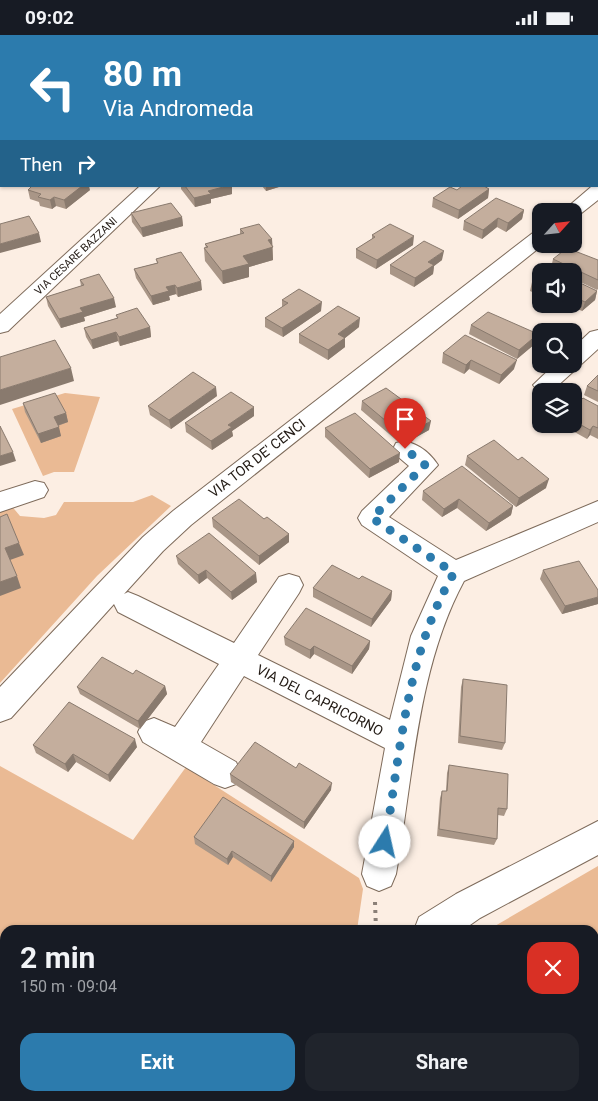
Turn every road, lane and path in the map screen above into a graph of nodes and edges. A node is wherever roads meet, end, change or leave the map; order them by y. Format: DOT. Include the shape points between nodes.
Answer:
graph roads {
  1 [pos="150,187"];
  2 [pos="598,191"];
  3 [pos="582,203"];
  4 [pos="532,243"];
  5 [pos="0,326"];
  6 [pos="598,337"];
  7 [pos="582,352"];
  8 [pos="559,373"];
  9 [pos="548,383"];
  10 [pos="405,449"];
  11 [pos="35,490"];
  12 [pos="0,502"];
  13 [pos="598,511"];
  14 [pos="454,573"];
  15 [pos="289,585"];
  16 [pos="128,604"];
  17 [pos="238,659"];
  18 [pos="0,708"];
  19 [pos="154,732"];
  20 [pos="402,741"];
  21 [pos="180,746"];
  22 [pos="225,773"];
  23 [pos="598,837"];
  24 [pos="379,874"];
  25 [pos="375,907"];
  26 [pos="376,925"];
  27 [pos="439,925"];
  1 -- 5 [label="street, VIA CESARE BAZZANI"];
  2 -- 3 [label="street"];
  4 -- 18 [label="street, VIA TOR DE' CENCI" via="182,518 153,544"];
  6 -- 7 [label="street"];
  8 -- 9 [label="street"];
  10 -- 14 [label="street" via="425,465 372,518"];
  11 -- 12 [label="street"];
  13 -- 14 [label="street"];
  14 -- 20 [label="street" via="434,610 419,651"];
  15 -- 17 [label="street, VIA DEL CAPRICORNO"];
  16 -- 17 [label="street, VIA DEL CAPRICORNO"];
  17 -- 20 [label="street, VIA DEL CAPRICORNO"];
  17 -- 21 [label="street, VIA DEL CAPRICORNO"];
  19 -- 21 [label="street"];
  20 -- 24 [label="street"];
  21 -- 22 [label="street"];
  23 -- 27 [label="street" via="468,905"];
  25 -- 26 [label="path"];
}
